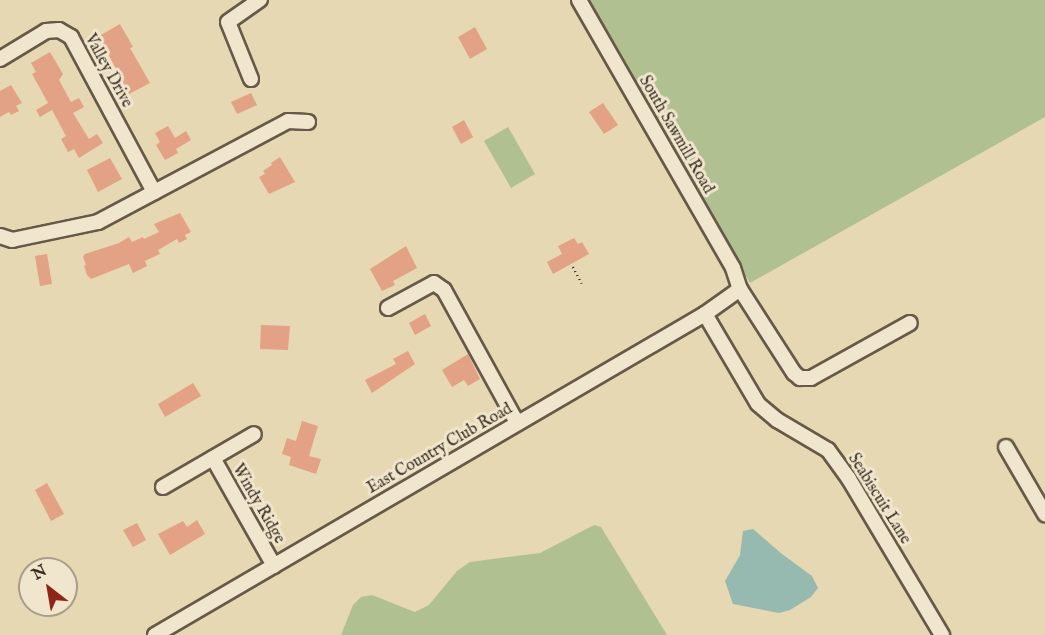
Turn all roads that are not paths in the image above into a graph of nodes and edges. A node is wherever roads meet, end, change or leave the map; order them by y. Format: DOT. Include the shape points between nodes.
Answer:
graph roads {
  1 [pos="260,0"];
  2 [pos="579,0"];
  3 [pos="0,58"];
  4 [pos="251,79"];
  5 [pos="308,122"];
  6 [pos="154,192"];
  7 [pos="0,236"];
  8 [pos="740,289"];
  9 [pos="388,308"];
  10 [pos="705,314"];
  11 [pos="910,323"];
  12 [pos="517,423"];
  13 [pos="255,434"];
  14 [pos="1006,447"];
  15 [pos="213,458"];
  16 [pos="163,487"];
  17 [pos="1045,514"];
  18 [pos="274,566"];
  19 [pos="155,635"];
  20 [pos="942,635"];
  1 -- 4 [label="street" via="228,22"];
  2 -- 8 [label="street, South Sawmill Road" via="733,268"];
  3 -- 6 [label="street, Valley Drive" via="46,31 59,30 71,37"];
  5 -- 6 [label="street" via="288,121"];
  6 -- 7 [label="street" via="98,222 12,240"];
  8 -- 10 [label="street, East Country Club Road"];
  8 -- 11 [label="street, South Sawmill Road" via="800,378 811,378"];
  9 -- 12 [label="street" via="434,284 444,290"];
  10 -- 12 [label="street, East Country Club Road"];
  10 -- 20 [label="street, Seabiscuit Lane" via="758,404 828,450"];
  12 -- 18 [label="street, East Country Club Road"];
  13 -- 15 [label="street, Windy Ridge"];
  14 -- 17 [label="street"];
  15 -- 16 [label="street, Windy Ridge"];
  15 -- 18 [label="street, Windy Ridge"];
  18 -- 19 [label="street, East Country Club Road"];
}
